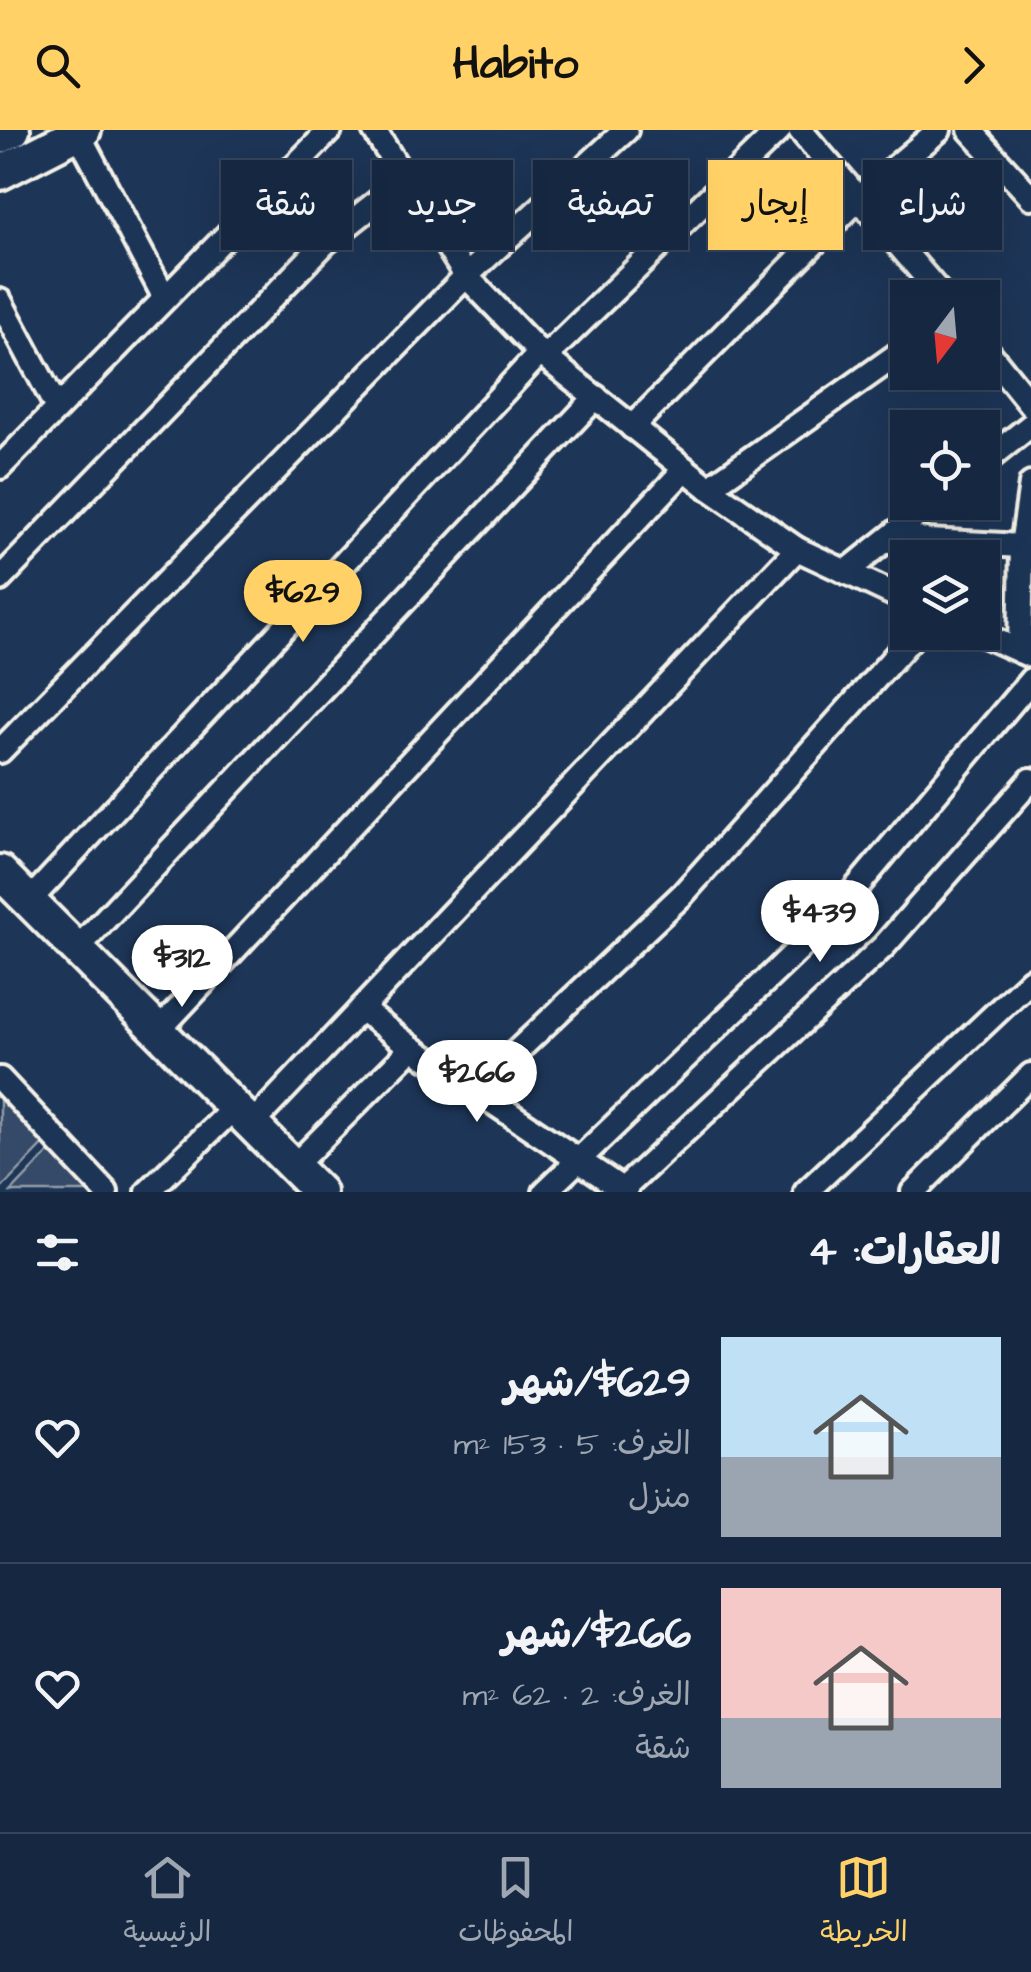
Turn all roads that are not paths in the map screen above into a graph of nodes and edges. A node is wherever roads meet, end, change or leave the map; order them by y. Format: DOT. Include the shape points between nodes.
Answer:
graph roads {
  1 [pos="12,130"];
  2 [pos="330,130"];
  3 [pos="374,130"];
  4 [pos="626,130"];
  5 [pos="778,130"];
  6 [pos="800,130"];
  7 [pos="939,130"];
  8 [pos="970,130"];
  9 [pos="81,132"];
  10 [pos="0,137"];
  11 [pos="393,160"];
  12 [pos="0,174"];
  13 [pos="1031,197"];
  14 [pos="860,198"];
  15 [pos="372,206"];
  16 [pos="449,250"];
  17 [pos="466,276"];
  18 [pos="929,280"];
  19 [pos="165,298"];
  20 [pos="0,301"];
  21 [pos="542,355"];
  22 [pos="890,360"];
  23 [pos="1000,366"];
  24 [pos="596,398"];
  25 [pos="1031,404"];
  26 [pos="57,408"];
  27 [pos="1031,425"];
  28 [pos="632,427"];
  29 [pos="1000,450"];
  30 [pos="0,466"];
  31 [pos="685,469"];
  32 [pos="1031,484"];
  33 [pos="709,488"];
  34 [pos="911,520"];
  35 [pos="896,532"];
  36 [pos="1022,546"];
  37 [pos="797,548"];
  38 [pos="846,572"];
  39 [pos="0,579"];
  40 [pos="890,593"];
  41 [pos="1000,642"];
  42 [pos="901,650"];
  43 [pos="1026,654"];
  44 [pos="1031,680"];
  45 [pos="0,750"];
  46 [pos="1031,780"];
  47 [pos="0,872"];
  48 [pos="29,901"];
  49 [pos="76,949"];
  50 [pos="1031,980"];
  51 [pos="362,1009"];
  52 [pos="158,1031"];
  53 [pos="412,1048"];
  54 [pos="1031,1075"];
  55 [pos="0,1079"];
  56 [pos="475,1091"];
  57 [pos="243,1116"];
  58 [pos="575,1160"];
  59 [pos="294,1166"];
  60 [pos="624,1191"];
  61 [pos="106,1192"];
  62 [pos="148,1192"];
  63 [pos="319,1192"];
  64 [pos="545,1192"];
  65 [pos="806,1192"];
  66 [pos="913,1192"];
  1 -- 10 [label="street"];
  2 -- 19 [label="street"];
  3 -- 11 [label="street"];
  4 -- 17 [label="street"];
  5 -- 21 [label="street"];
  6 -- 14 [label="street"];
  7 -- 14 [label="street"];
  8 -- 13 [label="street"];
  9 -- 12 [label="street"];
  9 -- 19 [label="street"];
  14 -- 18 [label="street"];
  14 -- 28 [label="street"];
  15 -- 39 [label="street" via="325,244"];
  16 -- 17 [label="street"];
  17 -- 21 [label="street"];
  17 -- 45 [label="street"];
  19 -- 26 [label="street"];
  20 -- 26 [label="street"];
  21 -- 24 [label="street"];
  21 -- 48 [label="street"];
  22 -- 33 [label="street"];
  23 -- 25 [label="street"];
  24 -- 28 [label="street"];
  24 -- 49 [label="street"];
  26 -- 30 [label="street"];
  27 -- 29 [label="street"];
  28 -- 31 [label="street"];
  31 -- 33 [label="street"];
  31 -- 52 [label="street"];
  32 -- 36 [label="street"];
  33 -- 37 [label="street"];
  34 -- 35 [label="street"];
  35 -- 36 [label="street" via="928,541"];
  35 -- 38 [label="street"];
  36 -- 43 [label="street"];
  37 -- 38 [label="street"];
  37 -- 51 [label="street"];
  38 -- 40 [label="street"];
  41 -- 43 [label="street"];
  42 -- 56 [label="street" via="682,895"];
  44 -- 58 [label="street" via="829,920"];
  46 -- 60 [label="street" via="884,946"];
  47 -- 48 [label="street"];
  48 -- 49 [label="street"];
  49 -- 52 [label="street"];
  50 -- 65 [label="street"];
  51 -- 53 [label="street"];
  51 -- 57 [label="street"];
  52 -- 57 [label="street"];
  53 -- 56 [label="street"];
  53 -- 59 [label="street"];
  54 -- 66 [label="street"];
  55 -- 61 [label="street"];
  56 -- 58 [label="street"];
  57 -- 59 [label="street"];
  57 -- 62 [label="street"];
  58 -- 60 [label="street"];
  58 -- 64 [label="street"];
  59 -- 63 [label="street"];
}
